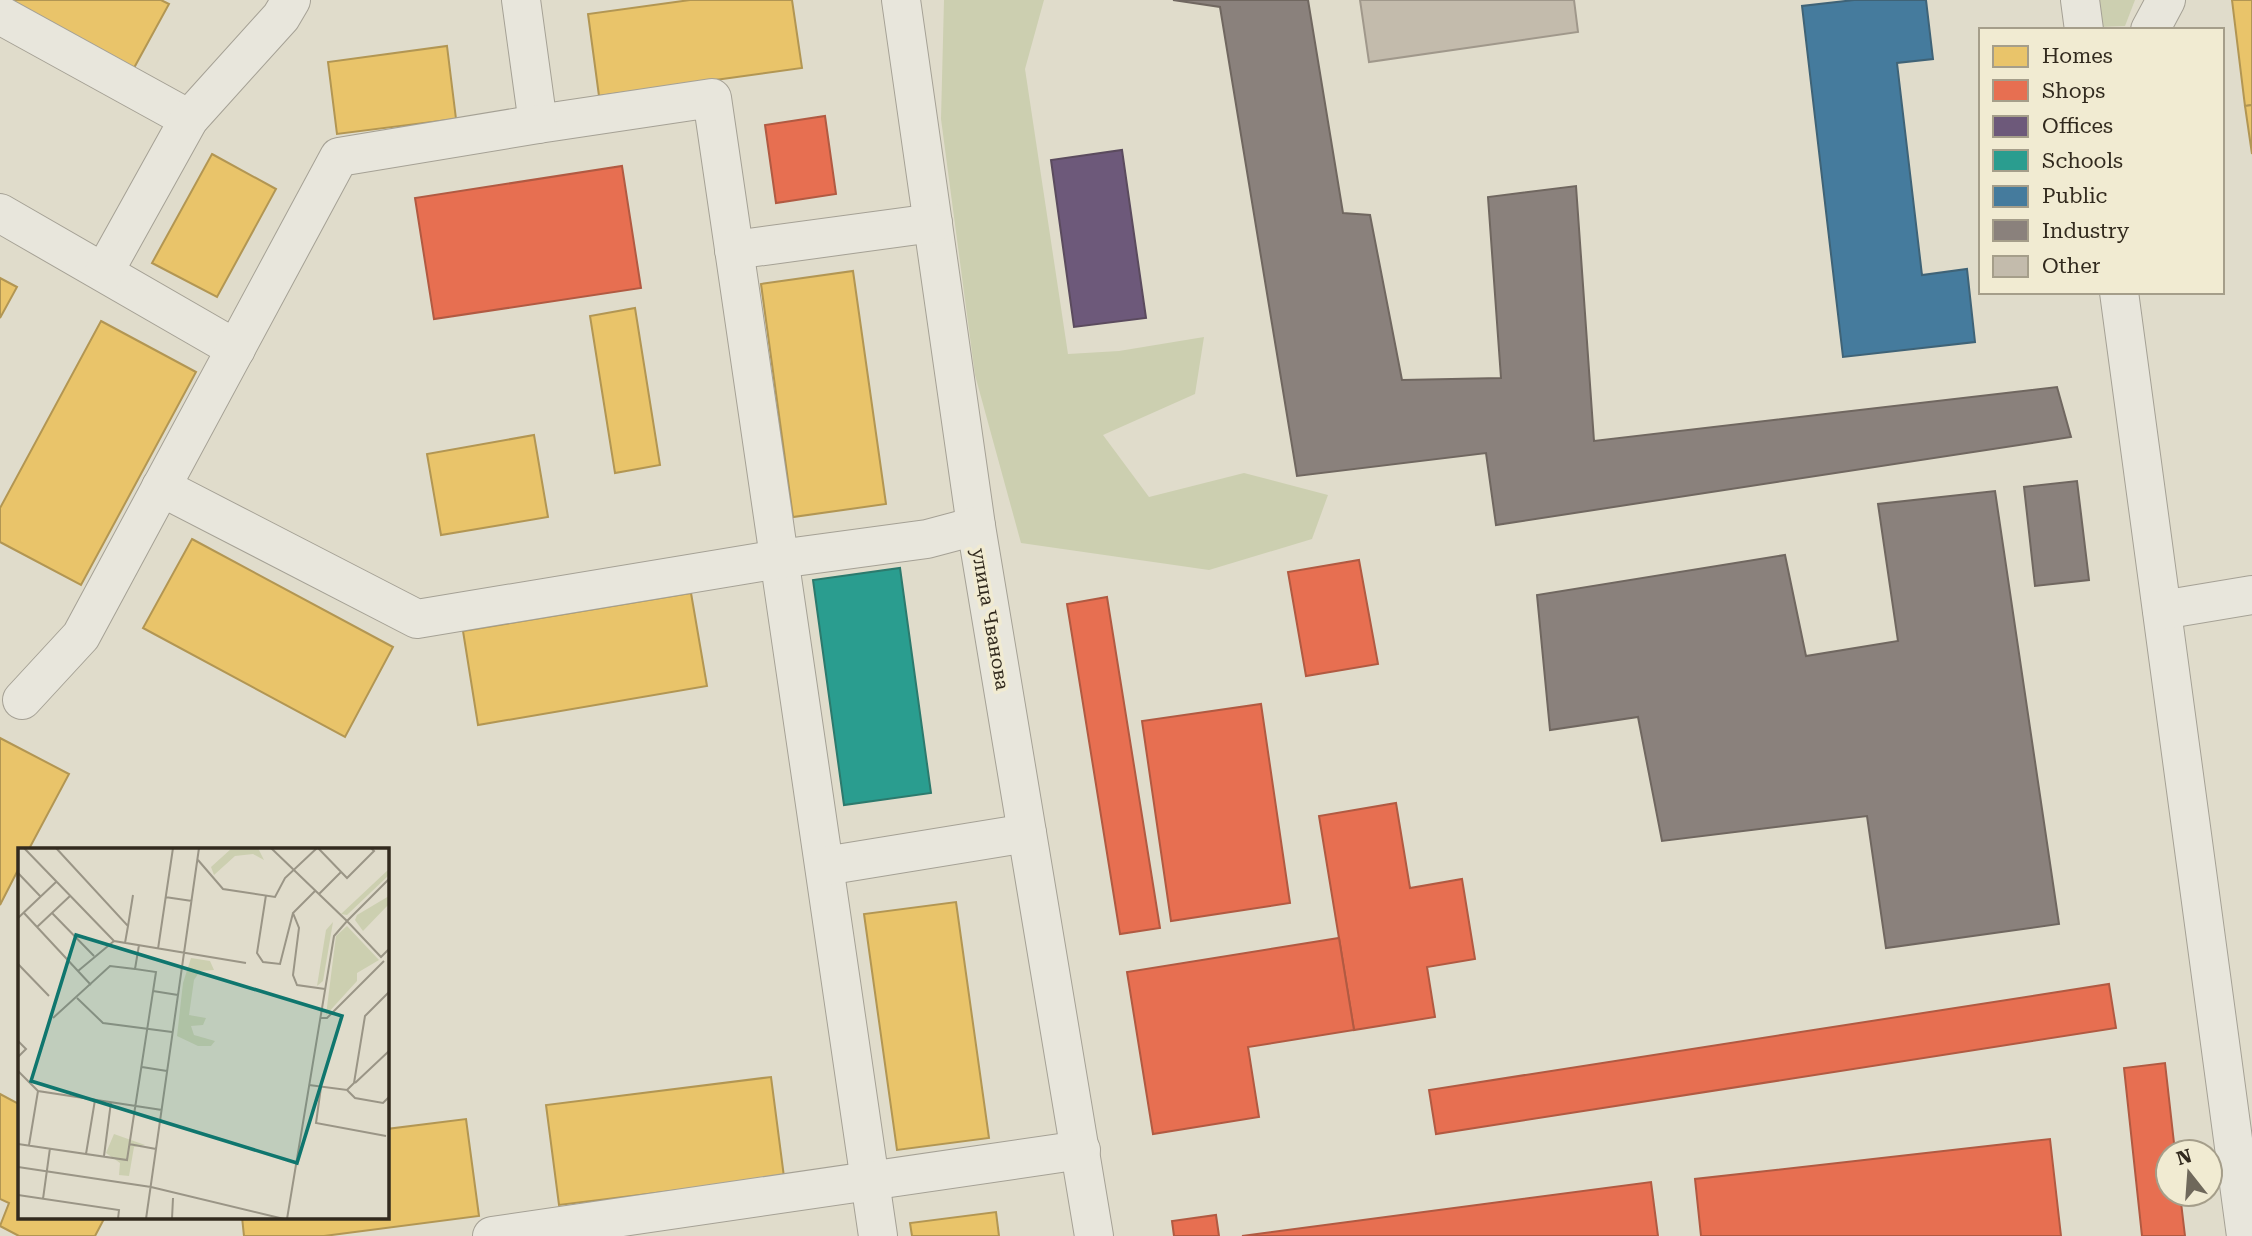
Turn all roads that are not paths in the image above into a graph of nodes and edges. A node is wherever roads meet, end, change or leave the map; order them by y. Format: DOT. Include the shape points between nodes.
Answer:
graph roads {
  1 [pos="290,0"];
  2 [pos="521,0"];
  3 [pos="901,0"];
  4 [pos="2080,0"];
  5 [pos="2166,0"];
  6 [pos="0,15"];
  7 [pos="2084,28"];
  8 [pos="2151,28"];
  9 [pos="189,119"];
  10 [pos="538,124"];
  11 [pos="0,213"];
  12 [pos="933,223"];
  13 [pos="734,250"];
  14 [pos="104,272"];
  15 [pos="2119,294"];
  16 [pos="236,349"];
  17 [pos="161,487"];
  18 [pos="976,526"];
  19 [pos="779,559"];
  20 [pos="2252,595"];
  21 [pos="2162,610"];
  22 [pos="22,699"];
  23 [pos="1027,833"];
  24 [pos="825,866"];
  25 [pos="1081,1150"];
  26 [pos="871,1181"];
  27 [pos="673,1223"];
  28 [pos="537,1233"];
  29 [pos="492,1236"];
  30 [pos="878,1236"];
  31 [pos="1094,1236"];
  32 [pos="2246,1236"];
  1 -- 9 [label="street" via="281,17"];
  2 -- 10 [label="street"];
  3 -- 12 [label="street, улица Чванова"];
  4 -- 7 [label="street"];
  5 -- 8 [label="street"];
  6 -- 9 [label="street"];
  9 -- 14 [label="street"];
  10 -- 13 [label="street" via="712,98"];
  10 -- 16 [label="street" via="339,158"];
  11 -- 14 [label="street"];
  12 -- 13 [label="street"];
  12 -- 18 [label="street, улица Чванова"];
  13 -- 19 [label="street"];
  14 -- 16 [label="street"];
  15 -- 21 [label="street"];
  16 -- 17 [label="street"];
  17 -- 19 [label="street" via="417,619"];
  17 -- 22 [label="street" via="81,636"];
  18 -- 19 [label="street" via="927,539"];
  18 -- 23 [label="street, улица Чванова"];
  19 -- 24 [label="street"];
  20 -- 21 [label="street"];
  21 -- 32 [label="street"];
  23 -- 24 [label="street"];
  23 -- 25 [label="street, улица Чванова"];
  24 -- 26 [label="street"];
  25 -- 26 [label="street"];
  25 -- 31 [label="street, улица Чванова"];
  26 -- 27 [label="street"];
  26 -- 30 [label="street"];
  27 -- 28 [label="street"];
  28 -- 29 [label="street"];
}
